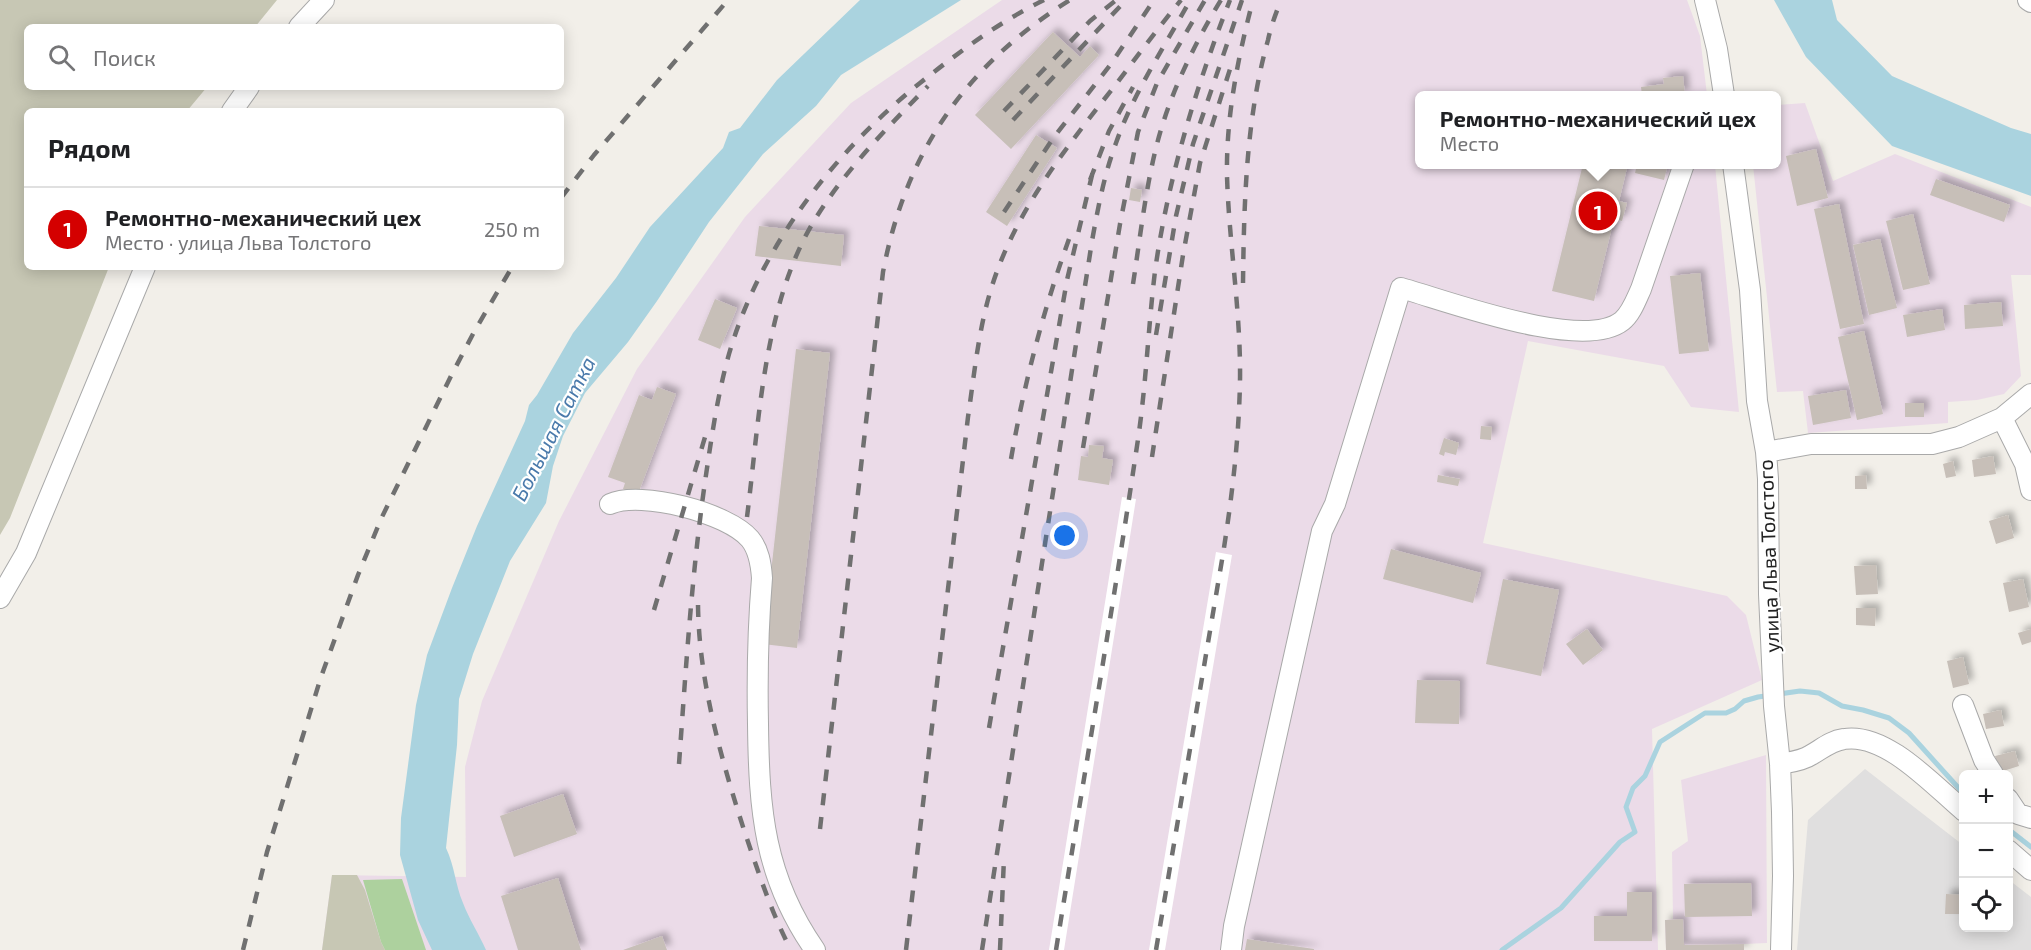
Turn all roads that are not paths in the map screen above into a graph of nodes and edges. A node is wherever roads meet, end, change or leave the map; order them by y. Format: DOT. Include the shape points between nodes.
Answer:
graph roads {
  1 [pos="324,0"];
  2 [pos="1705,0"];
  3 [pos="302,24"];
  4 [pos="247,90"];
  5 [pos="1723,91"];
  6 [pos="234,108"];
  7 [pos="1683,169"];
  8 [pos="1734,169"];
  9 [pos="144,270"];
  10 [pos="2031,394"];
  11 [pos="2002,418"];
  12 [pos="1766,452"];
  13 [pos="2031,490"];
  14 [pos="610,504"];
  15 [pos="0,598"];
  16 [pos="1963,705"];
  17 [pos="1780,764"];
  18 [pos="1990,770"];
  19 [pos="2013,806"];
  20 [pos="1959,807"];
  21 [pos="2031,818"];
  22 [pos="2013,854"];
  23 [pos="2031,870"];
  24 [pos="815,950"];
  25 [pos="1231,950"];
  26 [pos="1781,950"];
  1 -- 3 [label="street"];
  2 -- 5 [label="street"];
  4 -- 6 [label="street"];
  7 -- 25 [label="street" via="1641,290 1623,320 1613,326 1582,332 1557,330 1401,288 1335,504 1322,531"];
  8 -- 12 [label="street, улица Льва Толстого" via="1750,290 1757,401"];
  9 -- 15 [label="street" via="26,553"];
  10 -- 11 [label="street"];
  11 -- 12 [label="street" via="1932,444 1811,444"];
  11 -- 13 [label="street" via="2025,464"];
  12 -- 17 [label="street, улица Льва Толстого" via="1768,594"];
  14 -- 24 [label="street" via="636,499 684,507 728,523 755,545 762,578 756,666 762,816 783,893"];
  16 -- 18 [label="street"];
  17 -- 20 [label="street" via="1811,756 1831,742 1861,739 1908,763"];
  17 -- 26 [label="street, улица Льва Толстого"];
  19 -- 21 [label="street" via="2018,814"];
  22 -- 23 [label="street"];
}
